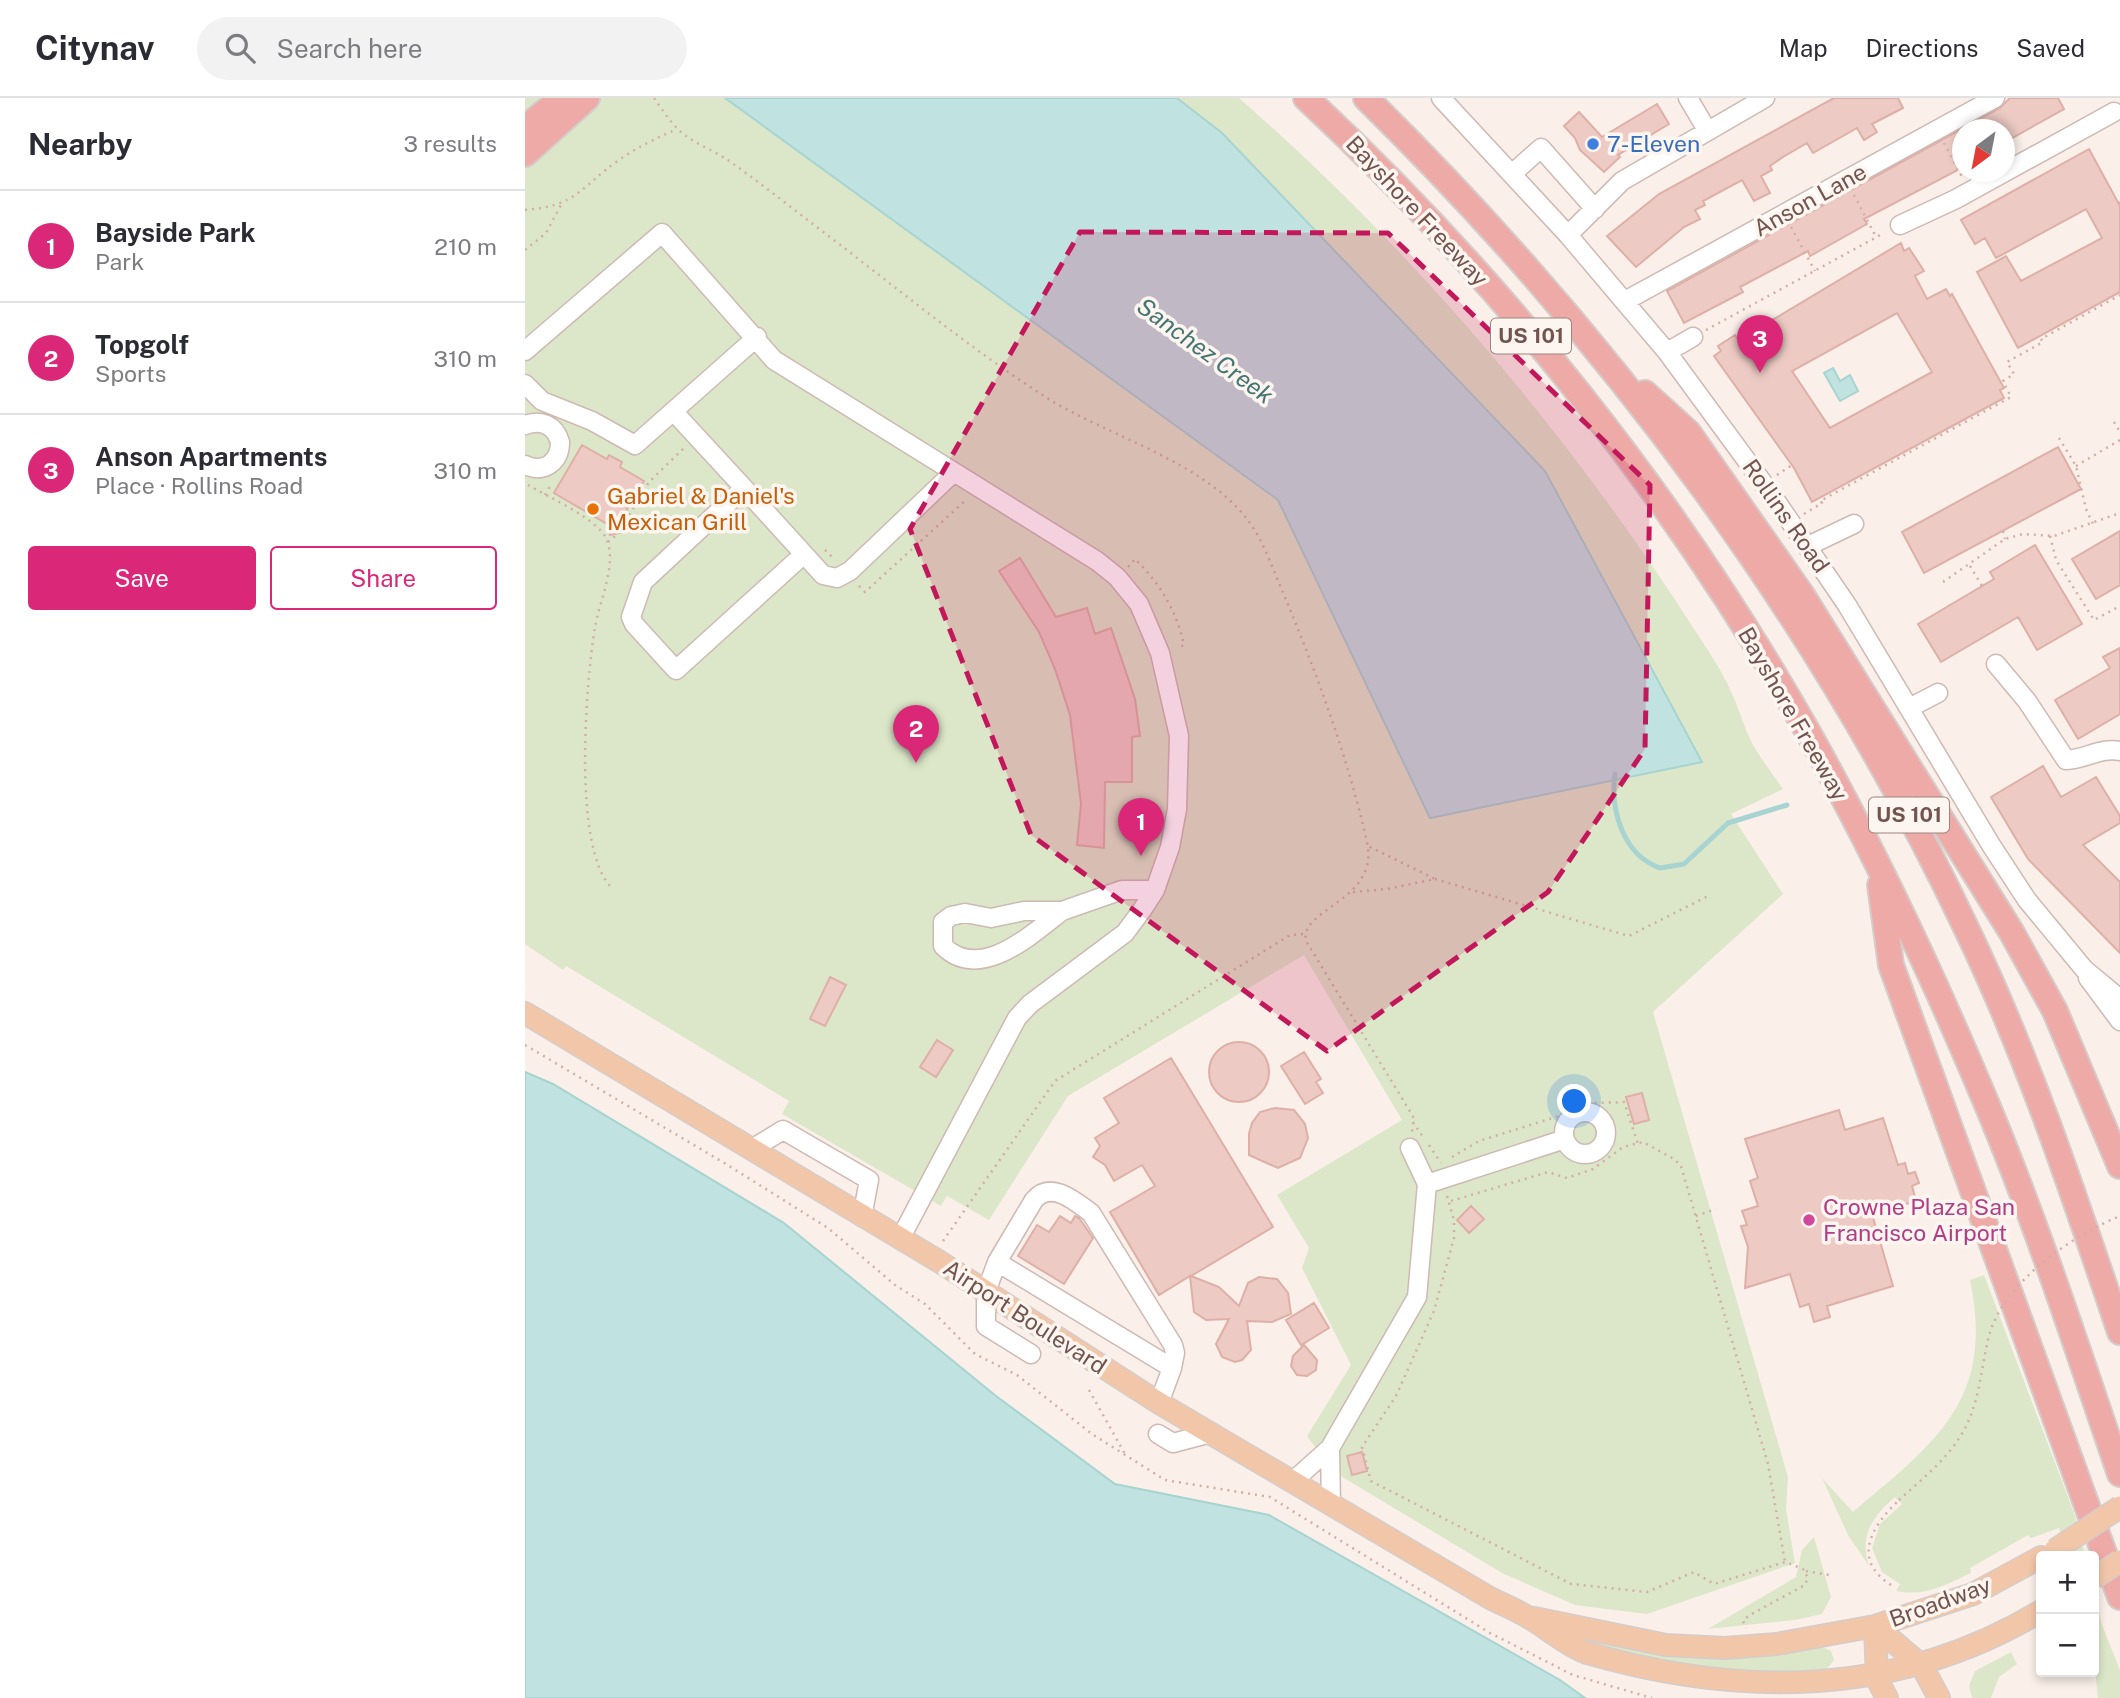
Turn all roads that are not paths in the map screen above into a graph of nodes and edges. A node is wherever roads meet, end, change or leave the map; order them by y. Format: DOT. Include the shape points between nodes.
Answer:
graph roads {
  1 [pos="562,98"];
  2 [pos="587,98"];
  3 [pos="1285,98"];
  4 [pos="1306,98"];
  5 [pos="1366,98"];
  6 [pos="1441,98"];
  7 [pos="1688,98"];
  8 [pos="1766,98"];
  9 [pos="1995,98"];
  10 [pos="2113,110"];
  11 [pos="525,128"];
  12 [pos="1707,130"];
  13 [pos="525,154"];
  14 [pos="1375,165"];
  15 [pos="1513,173"];
  16 [pos="1595,209"];
  17 [pos="1900,225"];
  18 [pos="1569,235"];
  19 [pos="1625,301"];
  20 [pos="757,337"];
  21 [pos="1693,337"];
  22 [pos="525,351"];
  23 [pos="1597,351"];
  24 [pos="1667,352"];
  25 [pos="525,384"];
  26 [pos="542,401"];
  27 [pos="673,411"];
  28 [pos="532,424"];
  29 [pos="525,466"];
  30 [pos="954,472"];
  31 [pos="744,488"];
  32 [pos="1854,524"];
  33 [pos="1808,546"];
  34 [pos="804,554"];
  35 [pos="1996,664"];
  36 [pos="1938,693"];
  37 [pos="1909,708"];
  38 [pos="2120,751"];
  39 [pos="1876,864"];
  40 [pos="1155,890"];
  41 [pos="1062,911"];
  42 [pos="2084,969"];
  43 [pos="2120,999"];
  44 [pos="525,1013"];
  45 [pos="2120,1021"];
  46 [pos="1565,1139"];
  47 [pos="1410,1148"];
  48 [pos="752,1149"];
  49 [pos="2120,1166"];
  50 [pos="1435,1187"];
  51 [pos="863,1217"];
  52 [pos="900,1239"];
  53 [pos="997,1262"];
  54 [pos="986,1292"];
  55 [pos="2120,1332"];
  56 [pos="1031,1354"];
  57 [pos="1171,1368"];
  58 [pos="1159,1403"];
  59 [pos="1211,1433"];
  60 [pos="1159,1434"];
  61 [pos="1330,1448"];
  62 [pos="2120,1474"];
  63 [pos="1292,1482"];
  64 [pos="1331,1505"];
  65 [pos="2120,1507"];
  66 [pos="2051,1551"];
  67 [pos="2036,1559"];
  68 [pos="2120,1561"];
  69 [pos="2099,1575"];
  70 [pos="2120,1598"];
  71 [pos="2036,1614"];
  72 [pos="1528,1617"];
  73 [pos="1875,1626"];
  74 [pos="1922,1666"];
  75 [pos="1882,1689"];
  76 [pos="1939,1698"];
  1 -- 11 [label="highway"];
  2 -- 13 [label="highway"];
  3 -- 14 [label="highway"];
  4 -- 14 [label="highway, Bayshore Freeway / US 101"];
  5 -- 23 [label="highway, Bayshore Freeway / US 101" via="1504,241"];
  6 -- 15 [label="street, Rollins Road"];
  7 -- 12 [label="street"];
  8 -- 12 [label="street"];
  9 -- 19 [label="street, Anson Lane"];
  10 -- 17 [label="street" via="1956,199"];
  12 -- 16 [label="street" via="1622,181"];
  14 -- 39 [label="highway, Bayshore Freeway / US 101" via="1518,319 1639,474 1714,580 1808,733"];
  15 -- 16 [label="street" via="1541,148"];
  15 -- 18 [label="street, Rollins Road"];
  16 -- 18 [label="street"];
  18 -- 19 [label="street, Rollins Road"];
  19 -- 24 [label="street, Rollins Road"];
  20 -- 22 [label="street" via="662,233"];
  20 -- 27 [label="street"];
  20 -- 30 [label="street" via="774,360"];
  21 -- 24 [label="street"];
  23 -- 49 [label="highway" via="1688,432 1802,595 2028,961 2055,1011"];
  23 -- 55 [label="highway, Bayshore Freeway / US 101" via="1762,574 1838,691 1907,811 1970,936 2025,1062"];
  24 -- 33 [label="street, Rollins Road"];
  25 -- 26 [label="street"];
  26 -- 27 [label="street" via="635,445"];
  26 -- 28 [label="street"];
  27 -- 31 [label="street"];
  28 -- 29 [label="street" via="548,424 558,435 558,456 547,467"];
  30 -- 34 [label="street" via="850,571 837,578 823,575"];
  30 -- 40 [label="street" via="1097,561 1139,604 1160,653 1179,736 1170,847"];
  31 -- 34 [label="street"];
  31 -- 34 [label="street" via="643,582 631,617 633,624 676,670"];
  32 -- 33 [label="street"];
  33 -- 37 [label="street, Rollins Road"];
  35 -- 38 [label="street" via="2066,760 2106,748"];
  36 -- 37 [label="street"];
  37 -- 42 [label="street, Rollins Road" via="1990,845"];
  39 -- 62 [label="highway, Bayshore Freeway / US 101" via="1913,937 2014,1173"];
  39 -- 70 [label="highway" via="1891,965"];
  40 -- 41 [label="street" via="1122,890"];
  40 -- 52 [label="street" via="1125,933 1017,1018"];
  41 -- 41 [label="street" via="1024,911 991,918 951,916 943,922 943,946 953,956 970,961 995,955 1014,947"];
  42 -- 43 [label="street, Rollins Road"];
  42 -- 45 [label="street, Rollins Road"];
  44 -- 48 [label="main road, Airport Boulevard"];
  46 -- 46 [label="street" via="1578,1153 1595,1159 1603,1144 1604,1126 1595,1115 1583,1112 1570,1118"];
  46 -- 50 [label="street"];
  47 -- 50 [label="street"];
  48 -- 51 [label="main road, Airport Boulevard"];
  48 -- 51 [label="street" via="783,1130 869,1180"];
  50 -- 61 [label="street" via="1417,1297"];
  51 -- 52 [label="main road, Airport Boulevard"];
  52 -- 54 [label="main road, Airport Boulevard"];
  53 -- 54 [label="street"];
  53 -- 57 [label="street"];
  53 -- 57 [label="street" via="1039,1194 1052,1191 1076,1202 1091,1213 1165,1330 1175,1353"];
  54 -- 56 [label="street" via="986,1326"];
  54 -- 58 [label="main road, Airport Boulevard"];
  57 -- 58 [label="street"];
  58 -- 59 [label="main road, Airport Boulevard"];
  59 -- 60 [label="street" via="1173,1443"];
  59 -- 63 [label="main road, Airport Boulevard"];
  61 -- 63 [label="street"];
  61 -- 64 [label="street"];
  63 -- 64 [label="main road, Airport Boulevard"];
  64 -- 72 [label="main road, Airport Boulevard"];
  65 -- 66 [label="main road, Broadway, bridge"];
  67 -- 73 [label="main road, Broadway" via="1973,1594"];
  68 -- 69 [label="main road, bridge"];
  71 -- 74 [label="main road"];
  72 -- 73 [label="main road, Airport Boulevard" via="1640,1642 1700,1647 1777,1644"];
  72 -- 75 [label="main road, Airport Boulevard" via="1574,1647 1689,1685 1784,1691"];
  73 -- 74 [label="main road"];
  73 -- 75 [label="main road"];
  74 -- 75 [label="main road"];
  74 -- 76 [label="main road"];
}
